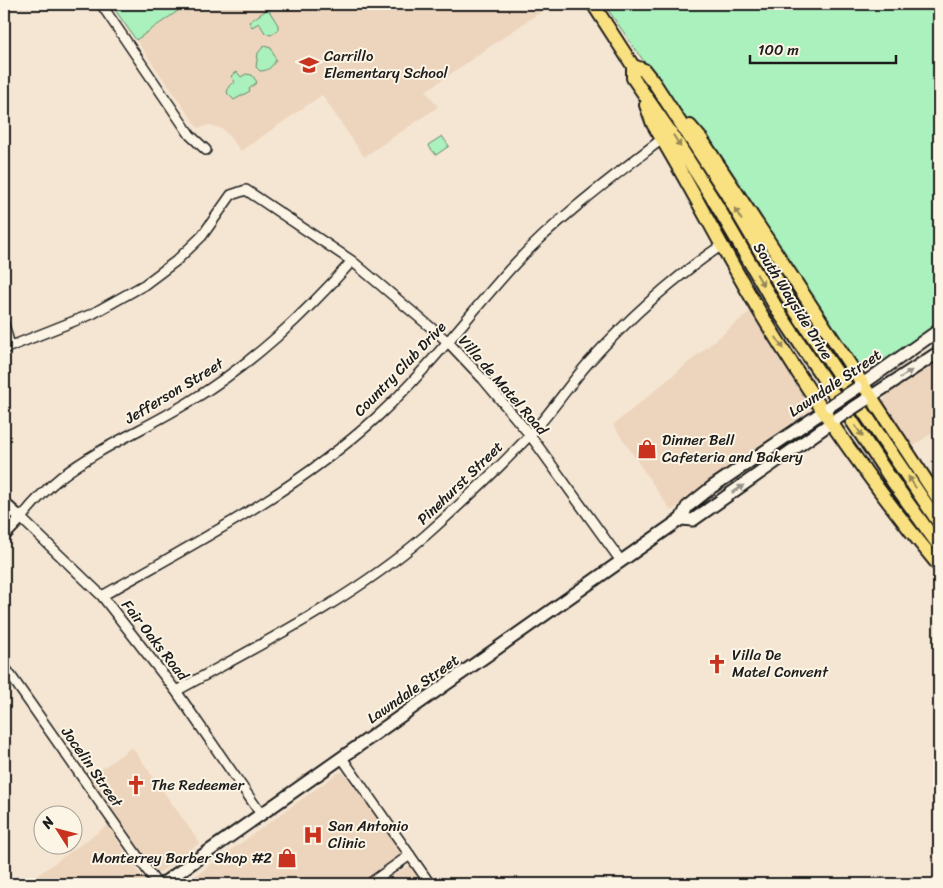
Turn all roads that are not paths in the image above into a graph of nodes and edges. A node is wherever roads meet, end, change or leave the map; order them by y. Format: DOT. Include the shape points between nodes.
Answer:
graph roads {
  1 [pos="101,4"];
  2 [pos="593,4"];
  3 [pos="633,66"];
  4 [pos="655,84"];
  5 [pos="639,87"];
  6 [pos="662,139"];
  7 [pos="206,150"];
  8 [pos="722,245"];
  9 [pos="352,261"];
  10 [pos="4,324"];
  11 [pos="939,330"];
  12 [pos="447,341"];
  13 [pos="7,348"];
  14 [pos="939,352"];
  15 [pos="860,386"];
  16 [pos="868,398"];
  17 [pos="826,409"];
  18 [pos="835,420"];
  19 [pos="530,435"];
  20 [pos="712,487"];
  21 [pos="939,500"];
  22 [pos="720,501"];
  23 [pos="4,503"];
  24 [pos="21,518"];
  25 [pos="681,519"];
  26 [pos="939,523"];
  27 [pos="4,536"];
  28 [pos="939,546"];
  29 [pos="621,561"];
  30 [pos="939,566"];
  31 [pos="102,596"];
  32 [pos="4,666"];
  33 [pos="176,691"];
  34 [pos="342,758"];
  35 [pos="261,814"];
  36 [pos="410,855"];
  37 [pos="157,884"];
  38 [pos="162,884"];
  39 [pos="370,884"];
  40 [pos="430,884"];
  1 -- 7 [label="street" via="190,135"];
  2 -- 3 [label="main road, South Wayside Drive"];
  3 -- 4 [label="main road, South Wayside Drive" via="644,70"];
  3 -- 5 [label="main road, South Wayside Drive" via="633,78"];
  4 -- 15 [label="main road" via="702,140"];
  26 -- 4 [label="main road, South Wayside Drive, one-way" via="796,312 726,193"];
  5 -- 6 [label="main road"];
  5 -- 28 [label="main road, South Wayside Drive, one-way" via="672,133 780,314"];
  6 -- 8 [label="main road"];
  6 -- 12 [label="street, Country Club Drive" via="558,221 511,268"];
  8 -- 17 [label="main road, one-way" via="766,323"];
  8 -- 19 [label="street, Pinehurst Street" via="670,283 626,323"];
  9 -- 12 [label="street, Villa de Matel Road"];
  9 -- 13 [label="street, Villa de Matel Road" via="262,198 246,190 237,192 226,200 202,236 144,285 92,314"];
  9 -- 24 [label="street, Jefferson Street" via="315,302 263,350 189,402 61,477"];
  10 -- 13 [label="street"];
  11 -- 15 [label="main road, Lawndale Street"];
  12 -- 19 [label="street, Villa de Matel Road"];
  12 -- 31 [label="street, Country Club Drive" via="376,417 302,477"];
  16 -- 14 [label="main road, Lawndale Street, one-way"];
  15 -- 16 [label="main road"];
  15 -- 17 [label="main road, Lawndale Street, bridge"];
  16 -- 18 [label="main road, Lawndale Street, bridge"];
  16 -- 21 [label="main road"];
  17 -- 18 [label="main road"];
  17 -- 20 [label="main road, Lawndale Street"];
  22 -- 18 [label="main road, Lawndale Street, one-way"];
  18 -- 30 [label="main road"];
  19 -- 29 [label="street, Villa de Matel Road"];
  19 -- 33 [label="street, Pinehurst Street" via="425,536 383,568 317,611"];
  20 -- 22 [label="main road"];
  20 -- 25 [label="main road, Lawndale Street" via="687,507"];
  22 -- 25 [label="main road, Lawndale Street" via="693,520"];
  23 -- 24 [label="street, Fair Oaks Road"];
  24 -- 27 [label="street, Jefferson Street"];
  24 -- 31 [label="street, Fair Oaks Road"];
  25 -- 29 [label="main road, Lawndale Street"];
  29 -- 34 [label="main road, Lawndale Street"];
  31 -- 33 [label="street, Fair Oaks Road"];
  32 -- 37 [label="street, Jocelin Street"];
  33 -- 35 [label="street, Fair Oaks Road"];
  34 -- 35 [label="main road, Lawndale Street"];
  34 -- 36 [label="street"];
  35 -- 38 [label="main road, Lawndale Street"];
  36 -- 39 [label="street"];
  36 -- 40 [label="street"];
}
